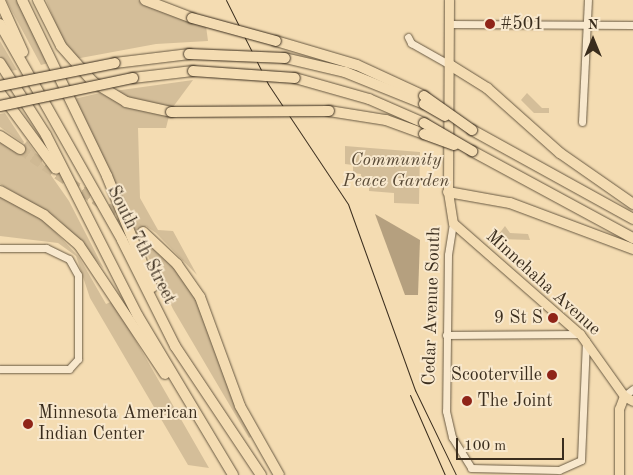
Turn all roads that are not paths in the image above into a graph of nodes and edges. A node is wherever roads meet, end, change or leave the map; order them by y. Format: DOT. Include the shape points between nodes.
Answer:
graph roads {
  1 [pos="22,0"];
  2 [pos="38,0"];
  3 [pos="43,0"];
  4 [pos="145,0"];
  5 [pos="449,0"];
  6 [pos="588,0"];
  7 [pos="0,1"];
  8 [pos="45,14"];
  9 [pos="0,24"];
  10 [pos="449,24"];
  11 [pos="586,25"];
  12 [pos="633,25"];
  13 [pos="408,36"];
  14 [pos="0,63"];
  15 [pos="450,65"];
  16 [pos="0,86"];
  17 [pos="0,93"];
  18 [pos="424,100"];
  19 [pos="0,106"];
  20 [pos="582,122"];
  21 [pos="0,136"];
  22 [pos="20,149"];
  23 [pos="472,151"];
  24 [pos="74,153"];
  25 [pos="0,191"];
  26 [pos="448,192"];
  27 [pos="633,204"];
  28 [pos="83,210"];
  29 [pos="633,219"];
  30 [pos="453,223"];
  31 [pos="143,232"];
  32 [pos="633,238"];
  33 [pos="0,248"];
  34 [pos="633,249"];
  35 [pos="446,335"];
  36 [pos="583,337"];
  37 [pos="176,346"];
  38 [pos="0,369"];
  39 [pos="633,389"];
  40 [pos="624,396"];
  41 [pos="633,401"];
  42 [pos="205,431"];
  43 [pos="232,474"];
  44 [pos="261,475"];
  45 [pos="279,475"];
  46 [pos="619,475"];
  1 -- 37 [label="highway" via="107,176"];
  2 -- 8 [label="highway"];
  3 -- 8 [label="highway"];
  4 -- 18 [label="highway, bridge" via="192,18 357,65"];
  5 -- 10 [label="main road, Cedar Avenue South"];
  6 -- 11 [label="street"];
  7 -- 24 [label="highway"];
  8 -- 23 [label="highway, bridge" via="61,46 93,82 126,102 171,112 329,111 386,120"];
  9 -- 24 [label="highway, South 7th Street"];
  10 -- 11 [label="street"];
  10 -- 15 [label="main road, Cedar Avenue South"];
  11 -- 12 [label="street"];
  11 -- 20 [label="street"];
  13 -- 15 [label="street" via="411,43"];
  14 -- 28 [label="highway" via="46,135"];
  15 -- 26 [label="main road, Cedar Avenue South"];
  15 -- 27 [label="highway" via="487,88 560,153"];
  16 -- 18 [label="highway, bridge" via="115,63 189,54 285,58 345,72"];
  17 -- 28 [label="highway" via="23,120"];
  18 -- 29 [label="highway, bridge"];
  19 -- 23 [label="highway, bridge" via="134,78 193,71 295,78 364,97 424,123"];
  21 -- 22 [label="highway"];
  23 -- 32 [label="highway"];
  24 -- 37 [label="highway, South 7th Street"];
  25 -- 42 [label="highway" via="44,215 83,250"];
  26 -- 30 [label="main road, Cedar Avenue South"];
  26 -- 34 [label="highway" via="510,203"];
  28 -- 42 [label="highway"];
  30 -- 35 [label="street, Cedar Avenue South"];
  30 -- 36 [label="main road, Minnehaha Avenue"];
  31 -- 45 [label="highway" via="177,264 200,297 240,406"];
  33 -- 38 [label="street" via="39,248 63,254 78,275 76,365"];
  35 -- 36 [label="street"];
  35 -- 36 [label="street, Cedar Avenue South" via="446,411 462,459 478,469 559,470 581,460"];
  36 -- 40 [label="main road, Minnehaha Avenue"];
  37 -- 44 [label="highway, South 7th Street"];
  39 -- 40 [label="street"];
  40 -- 41 [label="main road"];
  40 -- 46 [label="main road" via="619,409"];
  42 -- 43 [label="highway"];
}
